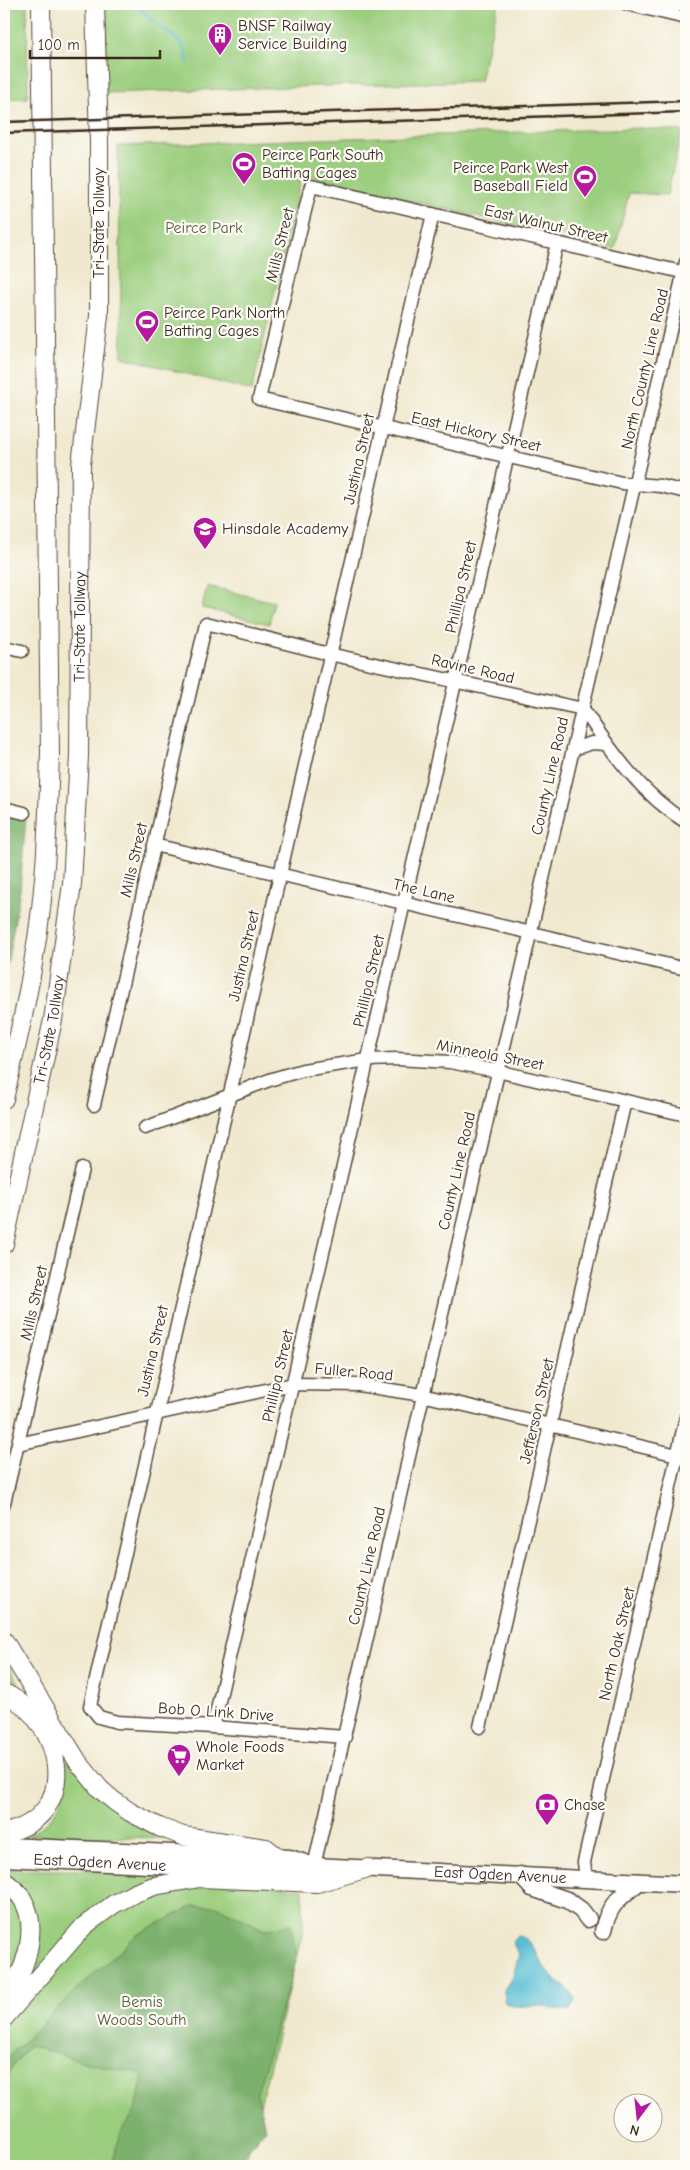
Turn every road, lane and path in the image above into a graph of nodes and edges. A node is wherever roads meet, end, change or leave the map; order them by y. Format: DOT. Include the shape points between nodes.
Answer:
graph roads {
  1 [pos="41,4"];
  2 [pos="95,4"];
  3 [pos="627,4"];
  4 [pos="686,18"];
  5 [pos="311,186"];
  6 [pos="433,214"];
  7 [pos="557,243"];
  8 [pos="685,269"];
  9 [pos="259,399"];
  10 [pos="383,427"];
  11 [pos="508,457"];
  12 [pos="635,484"];
  13 [pos="686,492"];
  14 [pos="206,623"];
  15 [pos="4,647"];
  16 [pos="22,651"];
  17 [pos="330,654"];
  18 [pos="455,682"];
  19 [pos="582,709"];
  20 [pos="607,744"];
  21 [pos="573,749"];
  22 [pos="4,808"];
  23 [pos="24,812"];
  24 [pos="686,822"];
  25 [pos="154,845"];
  26 [pos="279,875"];
  27 [pos="404,903"];
  28 [pos="530,932"];
  29 [pos="686,969"];
  30 [pos="368,1060"];
  31 [pos="497,1071"];
  32 [pos="229,1095"];
  33 [pos="4,1099"];
  34 [pos="625,1101"];
  35 [pos="94,1105"];
  36 [pos="686,1116"];
  37 [pos="145,1128"];
  38 [pos="82,1169"];
  39 [pos="4,1244"];
  40 [pos="293,1384"];
  41 [pos="422,1396"];
  42 [pos="154,1414"];
  43 [pos="686,1417"];
  44 [pos="550,1426"];
  45 [pos="18,1444"];
  46 [pos="682,1456"];
  47 [pos="4,1503"];
  48 [pos="4,1641"];
  49 [pos="4,1693"];
  50 [pos="90,1706"];
  51 [pos="213,1727"];
  52 [pos="480,1727"];
  53 [pos="345,1737"];
  54 [pos="4,1833"];
  55 [pos="4,1846"];
  56 [pos="4,1858"];
  57 [pos="280,1858"];
  58 [pos="314,1866"];
  59 [pos="368,1868"];
  60 [pos="520,1875"];
  61 [pos="586,1879"];
  62 [pos="4,1880"];
  63 [pos="639,1882"];
  64 [pos="686,1884"];
  65 [pos="588,1919"];
  66 [pos="603,1931"];
  67 [pos="4,1998"];
  68 [pos="4,2018"];
  1 -- 33 [label="highway, Tri-State Tollway" via="50,733 48,820 34,958"];
  2 -- 39 [label="highway, Tri-State Tollway" via="99,316 81,465 79,756 72,884 52,1020"];
  3 -- 4 [label="street"];
  5 -- 6 [label="street, East Walnut Street"];
  5 -- 9 [label="street, Mills Street"];
  6 -- 7 [label="street, East Walnut Street"];
  6 -- 10 [label="street, Justina Street"];
  7 -- 8 [label="street, East Walnut Street"];
  7 -- 11 [label="street, Phillipa Street"];
  8 -- 12 [label="street, North County Line Road"];
  9 -- 10 [label="street, East Hickory Street"];
  10 -- 11 [label="street, East Hickory Street"];
  10 -- 17 [label="street, Justina Street"];
  11 -- 12 [label="street, East Hickory Street"];
  11 -- 18 [label="street, Phillipa Street"];
  12 -- 13 [label="street, East Hickory Street"];
  12 -- 19 [label="street, County Line Road"];
  14 -- 17 [label="street, Ravine Road"];
  14 -- 25 [label="street, Mills Street"];
  15 -- 16 [label="street"];
  17 -- 18 [label="street, Ravine Road"];
  17 -- 26 [label="street, Justina Street"];
  18 -- 19 [label="street, Ravine Road"];
  18 -- 27 [label="street, Phillipa Street"];
  19 -- 20 [label="street"];
  19 -- 21 [label="street, County Line Road"];
  20 -- 21 [label="street" via="592,743"];
  20 -- 24 [label="street" via="645,789"];
  21 -- 28 [label="street, County Line Road"];
  22 -- 23 [label="street"];
  25 -- 26 [label="street, The Lane"];
  25 -- 35 [label="street, Mills Street"];
  26 -- 27 [label="street, The Lane"];
  26 -- 32 [label="street, Justina Street"];
  27 -- 28 [label="street, The Lane"];
  27 -- 30 [label="street, Phillipa Street"];
  28 -- 29 [label="street, The Lane"];
  28 -- 31 [label="street, County Line Road"];
  30 -- 31 [label="street, Minneola Street" via="425,1060"];
  30 -- 32 [label="street, Minneola Street" via="303,1070"];
  30 -- 40 [label="street, Phillipa Street"];
  31 -- 34 [label="street, Minneola Street"];
  31 -- 41 [label="street, County Line Road"];
  32 -- 37 [label="street, Minneola Street"];
  32 -- 42 [label="street, Justina Street"];
  34 -- 36 [label="street, Minneola Street"];
  34 -- 44 [label="street, Jefferson Street"];
  38 -- 45 [label="street, Mills Street"];
  40 -- 41 [label="street, Fuller Road" via="359,1385"];
  40 -- 42 [label="street, Fuller Road"];
  40 -- 51 [label="street, Phillipa Street"];
  41 -- 44 [label="street, Fuller Road"];
  41 -- 53 [label="street, County Line Road"];
  42 -- 45 [label="street, Fuller Road"];
  42 -- 50 [label="street, Justina Street"];
  43 -- 46 [label="street, North Oak Street"];
  44 -- 46 [label="street, Fuller Road"];
  44 -- 52 [label="street, Jefferson Street"];
  45 -- 47 [label="street, Mills Street"];
  46 -- 61 [label="street, North Oak Street" via="584,1862"];
  48 -- 57 [label="highway" via="78,1762 114,1801 175,1833 214,1842 266,1848"];
  49 -- 54 [label="highway" via="32,1713 53,1749 57,1768 56,1786 42,1814 31,1824"];
  50 -- 51 [label="street, Bob O Link Drive" via="99,1717 117,1722"];
  51 -- 53 [label="street, Bob O Link Drive"];
  53 -- 58 [label="street, County Line Road"];
  55 -- 57 [label="main road, East Ogden Avenue"];
  56 -- 58 [label="main road, East Ogden Avenue" via="296,1872"];
  57 -- 58 [label="main road, East Ogden Avenue"];
  58 -- 59 [label="main road, East Ogden Avenue"];
  59 -- 60 [label="main road, East Ogden Avenue"];
  59 -- 68 [label="highway" via="317,1883 200,1878 154,1886 135,1893 84,1926"];
  60 -- 61 [label="main road, East Ogden Avenue"];
  60 -- 65 [label="main road" via="532,1888 567,1900"];
  61 -- 63 [label="main road, East Ogden Avenue"];
  62 -- 67 [label="highway" via="23,1901 30,1926 22,1967"];
  63 -- 64 [label="main road, East Ogden Avenue"];
  63 -- 66 [label="main road" via="616,1900 606,1915"];
}
